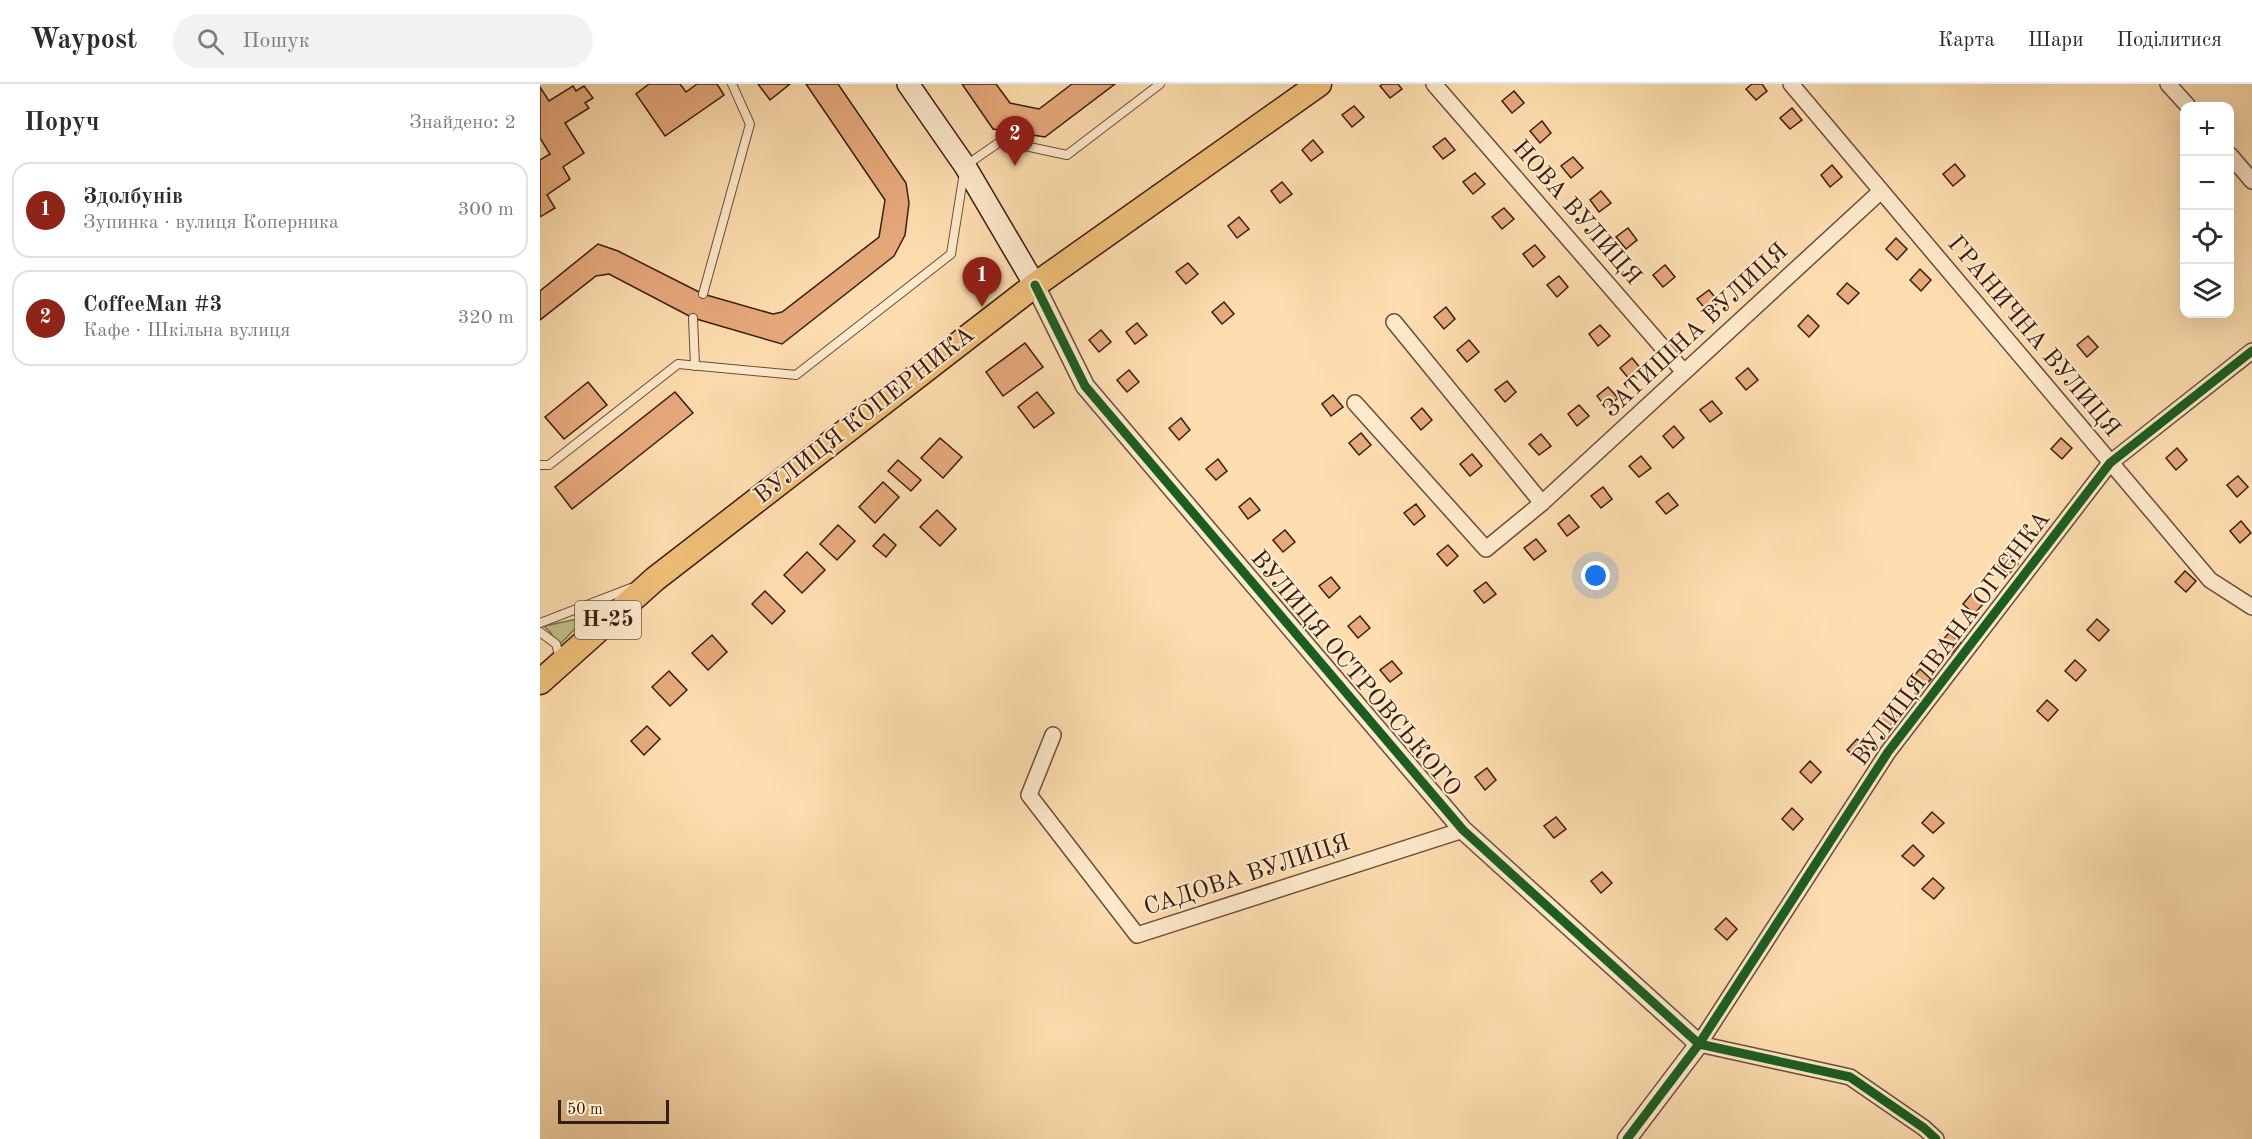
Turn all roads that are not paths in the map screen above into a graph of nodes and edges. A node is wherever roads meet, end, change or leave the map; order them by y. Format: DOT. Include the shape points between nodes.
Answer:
graph roads {
  1 [pos="732,84"];
  2 [pos="908,84"];
  3 [pos="1160,84"];
  4 [pos="1319,84"];
  5 [pos="1434,84"];
  6 [pos="1791,84"];
  7 [pos="2168,84"];
  8 [pos="2184,102"];
  9 [pos="2230,156"];
  10 [pos="965,166"];
  11 [pos="2252,181"];
  12 [pos="1881,191"];
  13 [pos="1035,285"];
  14 [pos="703,294"];
  15 [pos="693,318"];
  16 [pos="1394,322"];
  17 [pos="2252,351"];
  18 [pos="695,366"];
  19 [pos="1684,372"];
  20 [pos="1355,403"];
  21 [pos="2110,463"];
  22 [pos="540,465"];
  23 [pos="1542,503"];
  24 [pos="655,579"];
  25 [pos="2252,607"];
  26 [pos="540,623"];
  27 [pos="540,632"];
  28 [pos="561,662"];
  29 [pos="540,681"];
  30 [pos="1053,735"];
  31 [pos="1463,830"];
  32 [pos="1699,1044"];
  33 [pos="1627,1139"];
  34 [pos="1936,1139"];
  1 -- 14 [label="lane" via="750,124"];
  2 -- 10 [label="main road"];
  3 -- 10 [label="lane" via="1068,155 1001,141"];
  4 -- 13 [label="main road, ВУЛИЦЯ КОПЕРНИКА / Н-25"];
  5 -- 19 [label="street, НОВА ВУЛИЦЯ"];
  6 -- 12 [label="street, ГРАНИЧНА ВУЛИЦЯ"];
  7 -- 8 [label="street"];
  9 -- 11 [label="street"];
  10 -- 13 [label="main road"];
  10 -- 18 [label="lane" via="951,254 796,375"];
  12 -- 19 [label="street, ЗАТИШНА ВУЛИЦЯ"];
  12 -- 21 [label="street, ГРАНИЧНА ВУЛИЦЯ"];
  13 -- 24 [label="main road, ВУЛИЦЯ КОПЕРНИКА / Н-25"];
  13 -- 31 [label="street, ВУЛИЦЯ ОСТРОВСЬКОГО" via="1085,386"];
  15 -- 18 [label="lane"];
  16 -- 23 [label="street"];
  17 -- 21 [label="street, ВУЛИЦЯ ІВАНА ОГІЄНКА"];
  18 -- 22 [label="lane" via="678,364 549,465"];
  19 -- 23 [label="street, ЗАТИШНА ВУЛИЦЯ"];
  20 -- 23 [label="street, ЗАТИШНА ВУЛИЦЯ" via="1486,549"];
  21 -- 25 [label="street, ГРАНИЧНА ВУЛИЦЯ" via="2210,580"];
  21 -- 32 [label="street, ВУЛИЦЯ ІВАНА ОГІЄНКА" via="1888,752"];
  24 -- 26 [label="lane"];
  24 -- 28 [label="main road, ВУЛИЦЯ КОПЕРНИКА / Н-25"];
  27 -- 28 [label="lane" via="556,644"];
  28 -- 29 [label="main road, ВУЛИЦЯ КОПЕРНИКА / Н-25"];
  30 -- 31 [label="street, САДОВА ВУЛИЦЯ" via="1029,795 1137,935"];
  31 -- 32 [label="street, ВУЛИЦЯ ОСТРОВСЬКОГО"];
  32 -- 33 [label="street, ВУЛИЦЯ ІВАНА ОГІЄНКА"];
  32 -- 34 [label="street" via="1850,1077"];
}
